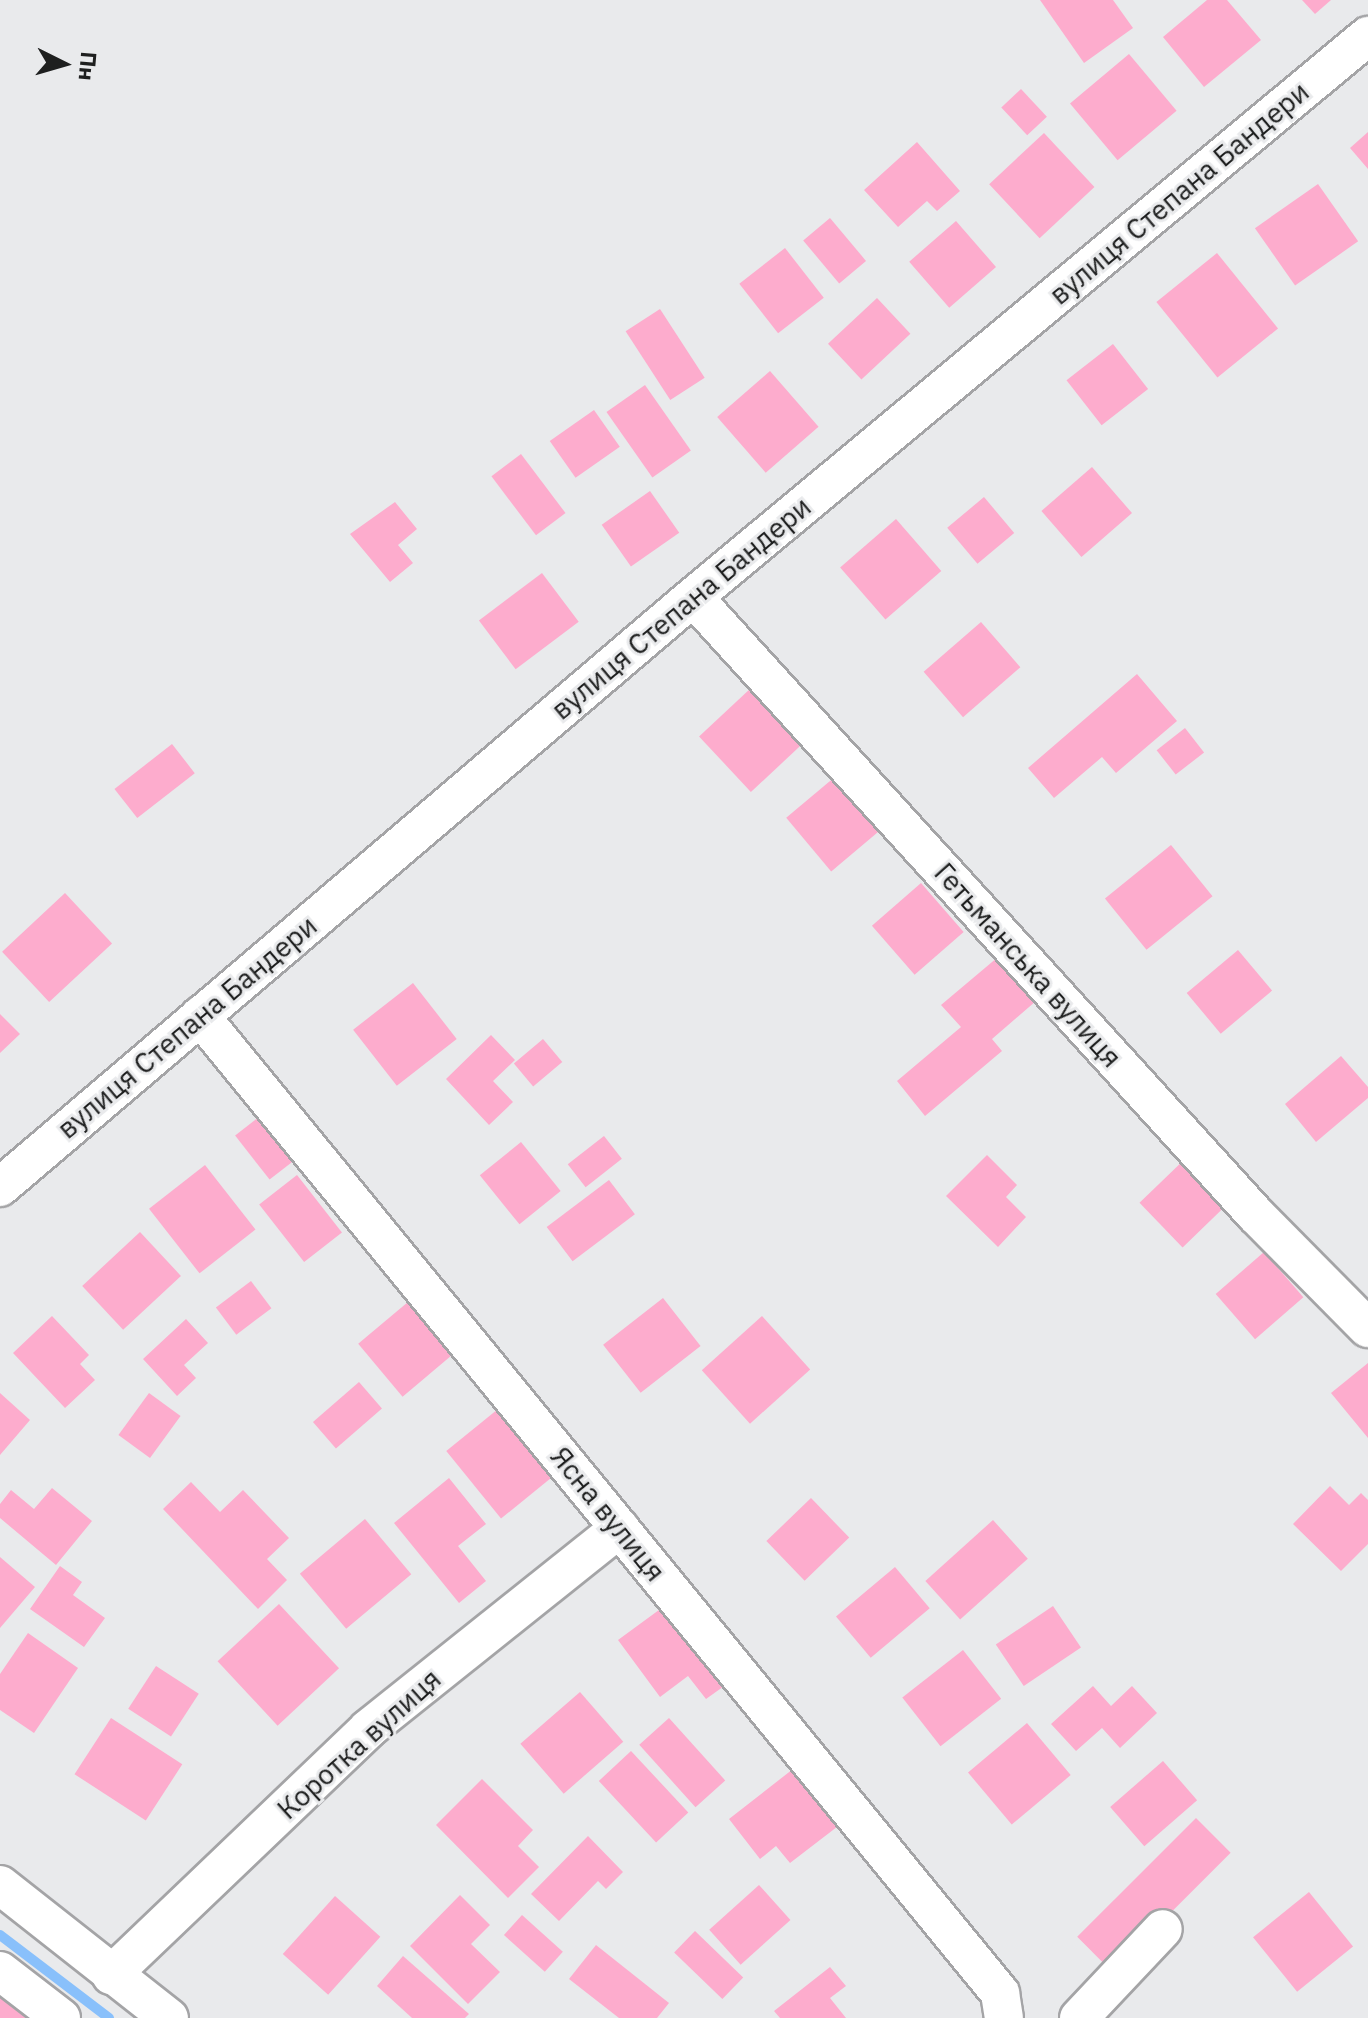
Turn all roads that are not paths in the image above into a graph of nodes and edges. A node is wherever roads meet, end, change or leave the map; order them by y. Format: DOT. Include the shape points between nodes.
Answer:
graph roads {
  1 [pos="1368,36"];
  2 [pos="693,597"];
  3 [pos="200,1016"];
  4 [pos="0,1187"];
  5 [pos="1368,1328"];
  6 [pos="620,1528"];
  7 [pos="0,1885"];
  8 [pos="1163,1929"];
  9 [pos="0,1971"];
  10 [pos="111,1975"];
  11 [pos="1007,2017"];
  12 [pos="61,2018"];
  13 [pos="169,2018"];
  14 [pos="1079,2018"];
  1 -- 2 [label="street, вулиця Степана Бандери"];
  2 -- 3 [label="street, вулиця Степана Бандери"];
  2 -- 5 [label="street, Гетьманська вулиця" via="1256,1215"];
  3 -- 4 [label="street, вулиця Степана Бандери"];
  3 -- 6 [label="street, Ясна вулиця"];
  6 -- 10 [label="street, Коротка вулиця" via="368,1729"];
  6 -- 11 [label="street, Ясна вулиця" via="1000,1993"];
  7 -- 10 [label="street"];
  8 -- 14 [label="street"];
  9 -- 12 [label="street"];
  10 -- 13 [label="street"];
}
